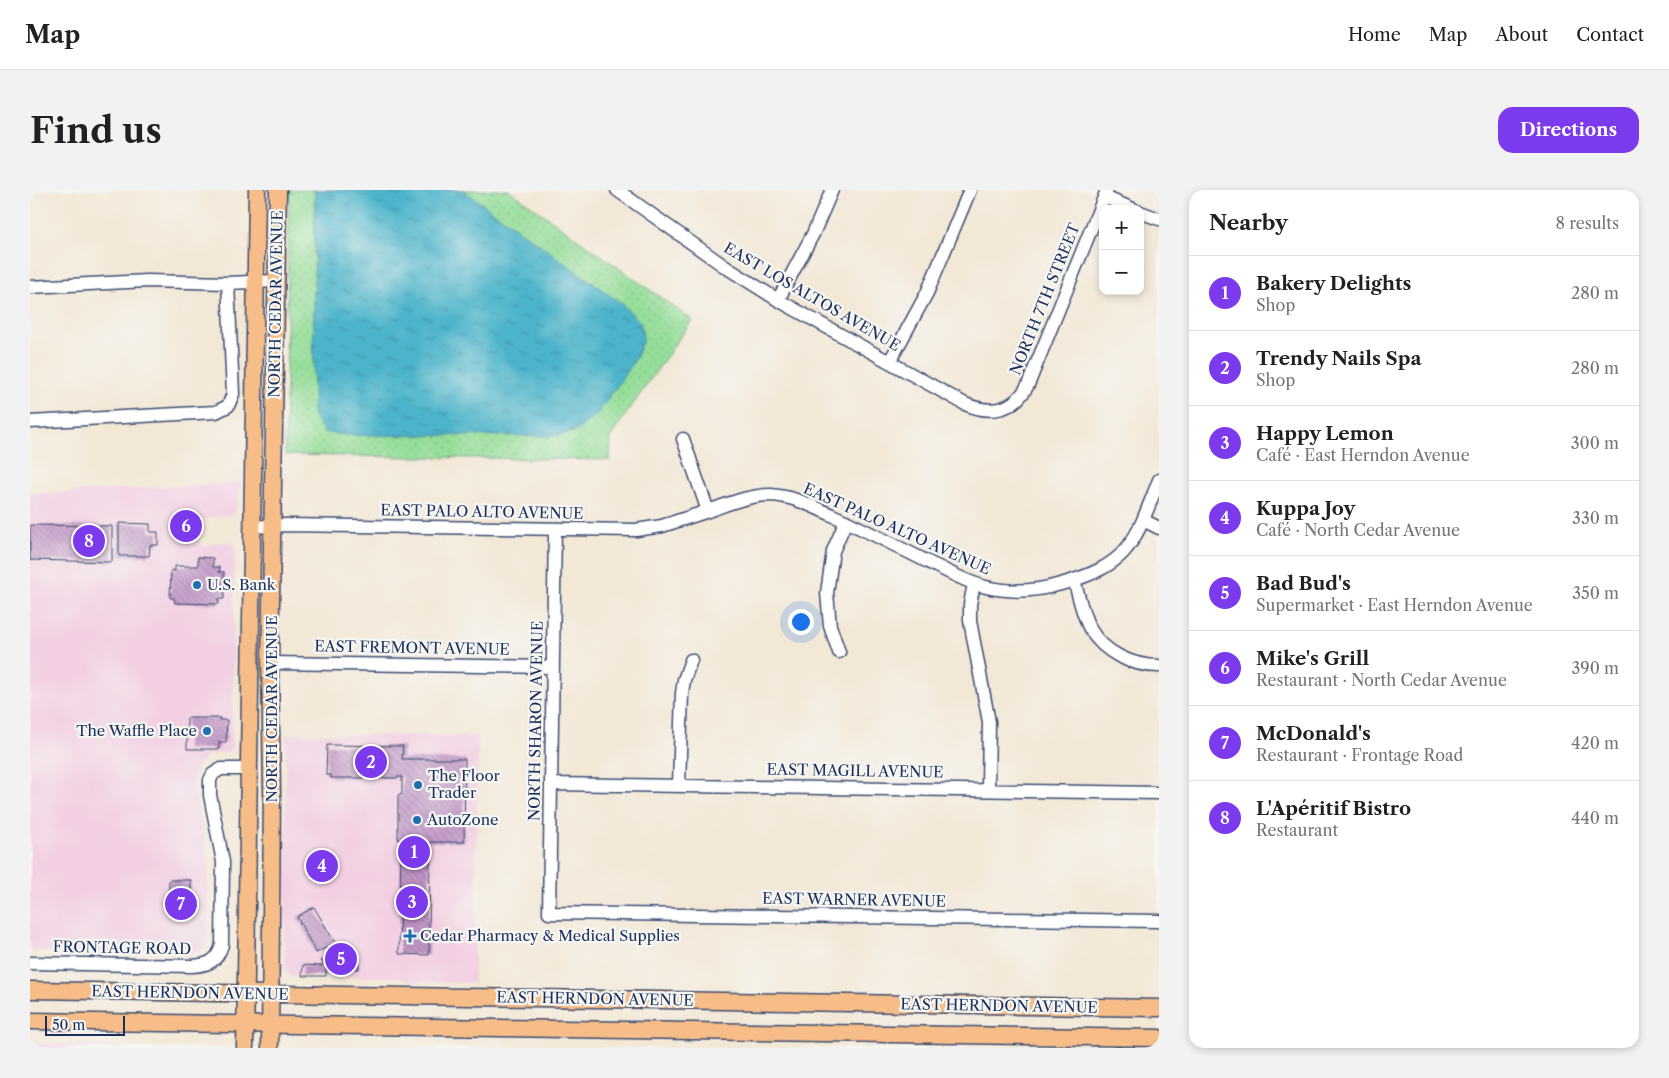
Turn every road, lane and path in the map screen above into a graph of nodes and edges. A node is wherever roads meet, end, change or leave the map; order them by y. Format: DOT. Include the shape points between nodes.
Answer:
graph roads {
  1 [pos="258,190"];
  2 [pos="278,190"];
  3 [pos="617,190"];
  4 [pos="832,190"];
  5 [pos="970,190"];
  6 [pos="1106,193"];
  7 [pos="1126,205"];
  8 [pos="1144,213"];
  9 [pos="1159,219"];
  10 [pos="257,281"];
  11 [pos="277,281"];
  12 [pos="228,282"];
  13 [pos="30,287"];
  14 [pos="778,300"];
  15 [pos="890,362"];
  16 [pos="1001,409"];
  17 [pos="30,422"];
  18 [pos="683,439"];
  19 [pos="1159,480"];
  20 [pos="708,511"];
  21 [pos="1143,520"];
  22 [pos="846,521"];
  23 [pos="272,526"];
  24 [pos="252,527"];
  25 [pos="1159,528"];
  26 [pos="555,530"];
  27 [pos="1074,580"];
  28 [pos="974,584"];
  29 [pos="839,652"];
  30 [pos="250,659"];
  31 [pos="691,660"];
  32 [pos="270,662"];
  33 [pos="1159,666"];
  34 [pos="553,667"];
  35 [pos="250,768"];
  36 [pos="551,784"];
  37 [pos="679,785"];
  38 [pos="988,789"];
  39 [pos="272,792"];
  40 [pos="1159,793"];
  41 [pos="549,912"];
  42 [pos="1159,921"];
  43 [pos="30,963"];
  44 [pos="30,990"];
  45 [pos="246,994"];
  46 [pos="271,994"];
  47 [pos="1159,1008"];
  48 [pos="30,1021"];
  49 [pos="246,1024"];
  50 [pos="271,1025"];
  51 [pos="1159,1038"];
  52 [pos="245,1048"];
  53 [pos="270,1048"];
  1 -- 10 [label="main road, NORTH CEDAR AVENUE"];
  2 -- 11 [label="main road, NORTH CEDAR AVENUE"];
  3 -- 14 [label="street, EAST LOS ALTOS AVENUE"];
  4 -- 14 [label="street"];
  5 -- 15 [label="street" via="927,294"];
  6 -- 7 [label="street"];
  6 -- 16 [label="street, NORTH 7TH STREET" via="1028,385 1018,400"];
  8 -- 9 [label="street"];
  10 -- 11 [label="street"];
  10 -- 12 [label="street"];
  10 -- 24 [label="main road, NORTH CEDAR AVENUE"];
  11 -- 23 [label="main road, NORTH CEDAR AVENUE"];
  12 -- 13 [label="street" via="147,281"];
  12 -- 17 [label="street" via="233,394 228,406 216,412"];
  14 -- 15 [label="street, EAST LOS ALTOS AVENUE"];
  15 -- 16 [label="street, EAST LOS ALTOS AVENUE" via="965,404 983,410"];
  18 -- 20 [label="street"];
  19 -- 21 [label="street, EAST PALO ALTO AVENUE"];
  20 -- 22 [label="street, EAST PALO ALTO AVENUE" via="742,499 771,495 801,501"];
  20 -- 26 [label="street, EAST PALO ALTO AVENUE" via="648,529"];
  21 -- 25 [label="street"];
  21 -- 27 [label="street, EAST PALO ALTO AVENUE" via="1130,546 1111,564"];
  22 -- 28 [label="street, EAST PALO ALTO AVENUE"];
  22 -- 29 [label="street" via="833,551 827,593 830,626"];
  23 -- 24 [label="street, EAST PALO ALTO AVENUE"];
  23 -- 26 [label="street, EAST PALO ALTO AVENUE"];
  23 -- 32 [label="main road, NORTH CEDAR AVENUE"];
  24 -- 30 [label="main road, NORTH CEDAR AVENUE"];
  26 -- 34 [label="street, NORTH SHARON AVENUE"];
  27 -- 28 [label="street, EAST PALO ALTO AVENUE" via="1018,591"];
  27 -- 33 [label="street" via="1083,612 1098,641 1132,663"];
  28 -- 38 [label="street" via="970,621 989,722"];
  30 -- 35 [label="main road, NORTH CEDAR AVENUE"];
  30 -- 39 [label="main road" via="258,703 258,778 264,790"];
  31 -- 37 [label="street" via="682,693"];
  32 -- 34 [label="street, EAST FREMONT AVENUE"];
  32 -- 39 [label="main road, NORTH CEDAR AVENUE"];
  34 -- 36 [label="street, NORTH SHARON AVENUE"];
  35 -- 43 [label="street, FRONTAGE ROAD" via="221,769 212,774 210,780 210,795 224,862 220,954 203,965 192,966"];
  35 -- 45 [label="main road, NORTH CEDAR AVENUE"];
  36 -- 37 [label="street, EAST MAGILL AVENUE"];
  36 -- 41 [label="street, NORTH SHARON AVENUE"];
  37 -- 38 [label="street, EAST MAGILL AVENUE"];
  38 -- 40 [label="street, EAST MAGILL AVENUE"];
  39 -- 46 [label="main road, NORTH CEDAR AVENUE"];
  41 -- 42 [label="street, EAST WARNER AVENUE"];
  44 -- 45 [label="main road, EAST HERNDON AVENUE"];
  45 -- 46 [label="main road, EAST HERNDON AVENUE"];
  45 -- 49 [label="main road, NORTH CEDAR AVENUE"];
  46 -- 47 [label="main road, EAST HERNDON AVENUE"];
  46 -- 50 [label="main road, NORTH CEDAR AVENUE"];
  48 -- 49 [label="main road, EAST HERNDON AVENUE"];
  49 -- 50 [label="main road, EAST HERNDON AVENUE"];
  49 -- 52 [label="main road, NORTH CEDAR AVENUE"];
  50 -- 51 [label="main road, EAST HERNDON AVENUE"];
  50 -- 53 [label="main road, NORTH CEDAR AVENUE"];
}
